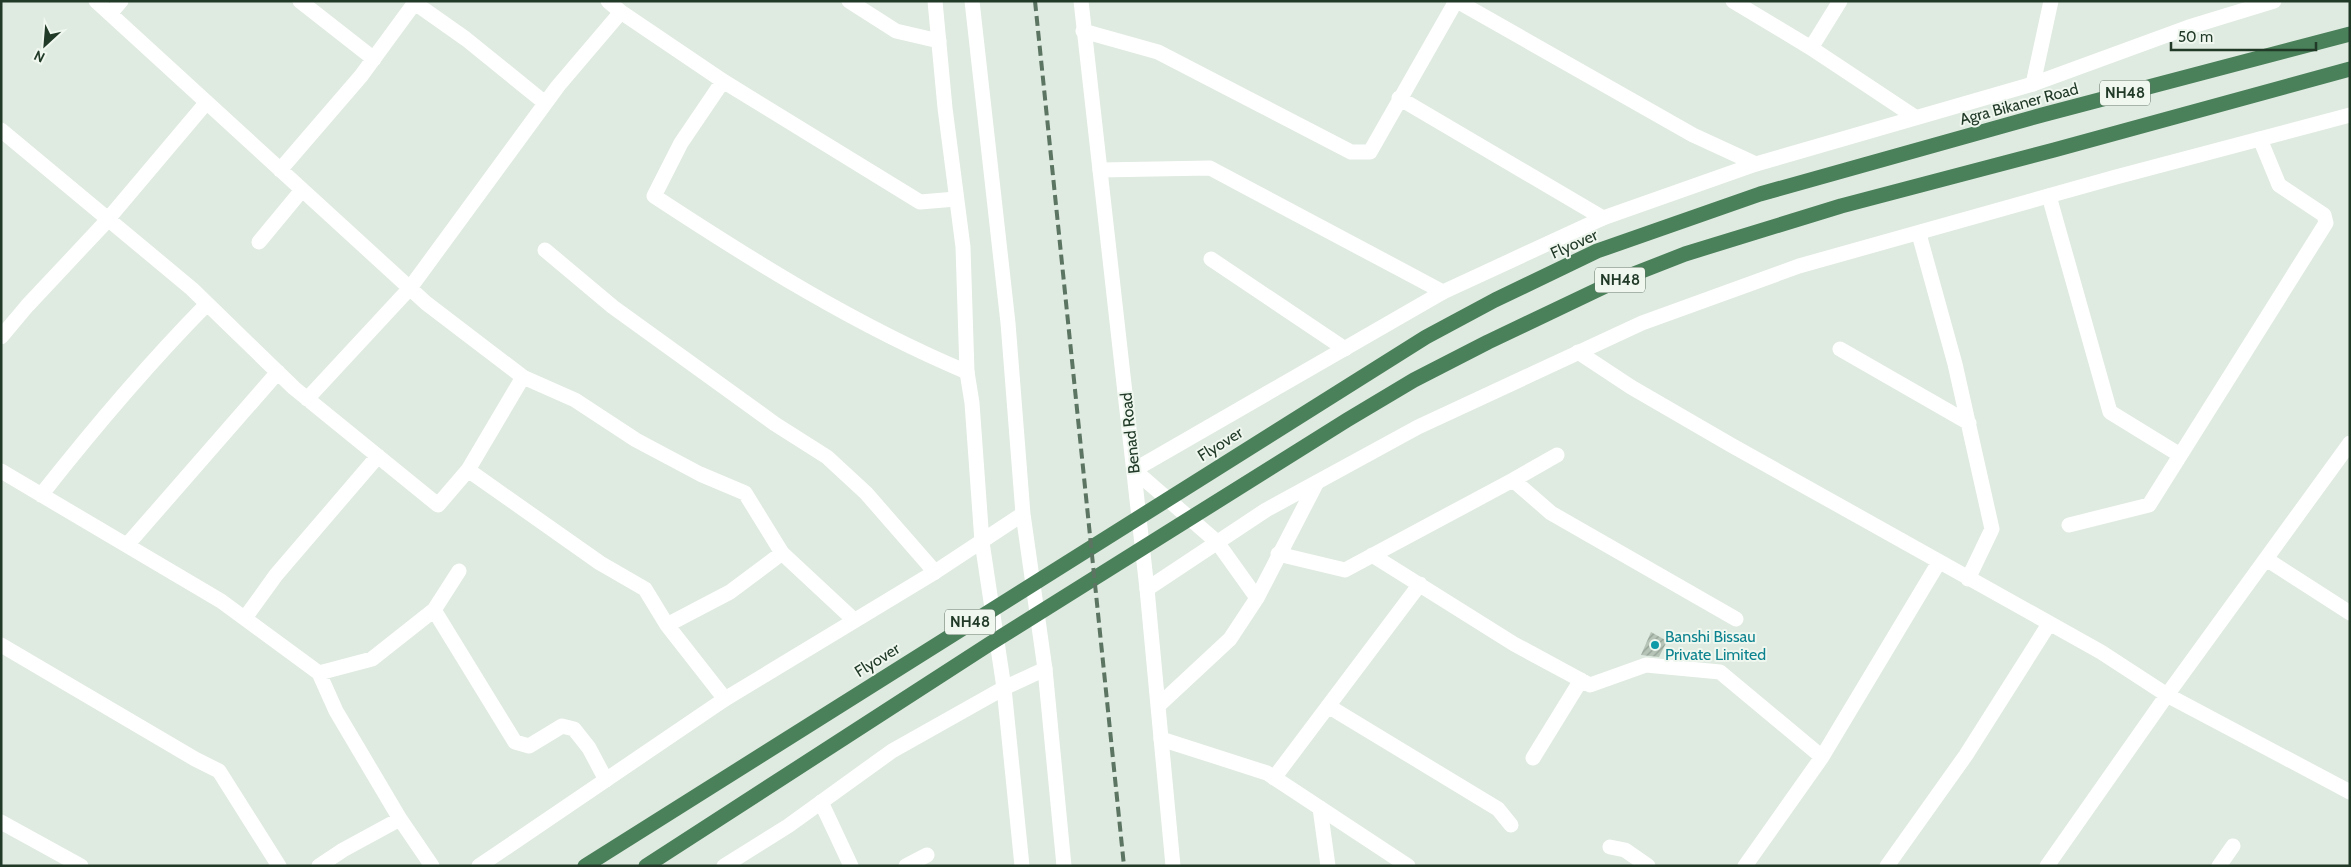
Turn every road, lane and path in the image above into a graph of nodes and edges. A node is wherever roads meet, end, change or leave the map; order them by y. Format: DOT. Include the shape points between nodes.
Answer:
graph roads {
  1 [pos="96,1"];
  2 [pos="122,1"];
  3 [pos="300,1"];
  4 [pos="608,1"];
  5 [pos="849,1"];
  6 [pos="935,1"];
  7 [pos="972,1"];
  8 [pos="1081,1"];
  9 [pos="1456,1"];
  10 [pos="1732,1"];
  11 [pos="1840,1"];
  12 [pos="2051,1"];
  13 [pos="2274,1"];
  14 [pos="415,2"];
  15 [pos="621,12"];
  16 [pos="110,14"];
  17 [pos="1083,31"];
  18 [pos="2350,34"];
  19 [pos="939,41"];
  20 [pos="1811,48"];
  21 [pos="374,59"];
  22 [pos="2350,69"];
  23 [pos="723,82"];
  24 [pos="2033,84"];
  25 [pos="1399,98"];
  26 [pos="206,103"];
  27 [pos="545,103"];
  28 [pos="2350,115"];
  29 [pos="1914,117"];
  30 [pos="4,137"];
  31 [pos="2260,139"];
  32 [pos="1901,154"];
  33 [pos="1756,164"];
  34 [pos="280,170"];
  35 [pos="1100,170"];
  36 [pos="302,190"];
  37 [pos="2049,196"];
  38 [pos="956,198"];
  39 [pos="1604,218"];
  40 [pos="108,220"];
  41 [pos="1919,234"];
  42 [pos="259,242"];
  43 [pos="545,250"];
  44 [pos="1211,259"];
  45 [pos="410,288"];
  46 [pos="1443,292"];
  47 [pos="206,305"];
  48 [pos="1,337"];
  49 [pos="1345,349"];
  50 [pos="1840,349"];
  51 [pos="1578,352"];
  52 [pos="278,372"];
  53 [pos="967,372"];
  54 [pos="523,376"];
  55 [pos="307,398"];
  56 [pos="1969,423"];
  57 [pos="2350,443"];
  58 [pos="1557,455"];
  59 [pos="2180,455"];
  60 [pos="378,456"];
  61 [pos="468,470"];
  62 [pos="1134,470"];
  63 [pos="1,471"];
  64 [pos="1513,480"];
  65 [pos="1316,484"];
  66 [pos="40,495"];
  67 [pos="1023,514"];
  68 [pos="2069,525"];
  69 [pos="982,542"];
  70 [pos="1217,542"];
  71 [pos="127,545"];
  72 [pos="782,553"];
  73 [pos="1278,554"];
  74 [pos="1372,555"];
  75 [pos="2266,559"];
  76 [pos="1940,562"];
  77 [pos="459,572"];
  78 [pos="935,572"];
  79 [pos="1968,578"];
  80 [pos="1420,584"];
  81 [pos="1147,589"];
  82 [pos="1258,598"];
  83 [pos="434,610"];
  84 [pos="2350,613"];
  85 [pos="245,618"];
  86 [pos="854,620"];
  87 [pos="1736,620"];
  88 [pos="2049,624"];
  89 [pos="667,625"];
  90 [pos="1,645"];
  91 [pos="1045,669"];
  92 [pos="319,674"];
  93 [pos="1581,680"];
  94 [pos="1004,688"];
  95 [pos="2167,695"];
  96 [pos="726,700"];
  97 [pos="1159,705"];
  98 [pos="1328,706"];
  99 [pos="1161,738"];
  100 [pos="1822,757"];
  101 [pos="1533,758"];
  102 [pos="1274,778"];
  103 [pos="606,780"];
  104 [pos="2350,792"];
  105 [pos="821,802"];
  106 [pos="1320,808"];
  107 [pos="400,819"];
  108 [pos="1,822"];
  109 [pos="1511,826"];
  110 [pos="2233,846"];
  111 [pos="1610,847"];
  112 [pos="927,855"];
  113 [pos="81,866"];
  114 [pos="280,866"];
  115 [pos="319,866"];
  116 [pos="432,866"];
  117 [pos="478,866"];
  118 [pos="585,866"];
  119 [pos="646,866"];
  120 [pos="724,866"];
  121 [pos="851,866"];
  122 [pos="906,866"];
  123 [pos="1022,866"];
  124 [pos="1064,866"];
  125 [pos="1174,866"];
  126 [pos="1328,866"];
  127 [pos="1408,866"];
  128 [pos="1648,866"];
  129 [pos="1745,866"];
  130 [pos="1887,866"];
  131 [pos="2047,866"];
  132 [pos="2219,866"];
  1 -- 16 [label="street"];
  2 -- 16 [label="street"];
  3 -- 21 [label="street"];
  4 -- 15 [label="street"];
  5 -- 19 [label="street" via="896,31"];
  6 -- 19 [label="street"];
  7 -- 67 [label="street" via="1008,323"];
  8 -- 17 [label="street, Benad Road"];
  9 -- 25 [label="street"];
  9 -- 33 [label="street" via="1693,135"];
  10 -- 20 [label="street"];
  11 -- 20 [label="street"];
  12 -- 24 [label="street"];
  13 -- 24 [label="street" via="2189,27"];
  14 -- 21 [label="street"];
  14 -- 27 [label="street"];
  15 -- 23 [label="street"];
  15 -- 27 [label="street"];
  16 -- 26 [label="street"];
  17 -- 25 [label="street" via="1158,52 1350,152 1370,152"];
  17 -- 35 [label="street, Benad Road"];
  18 -- 32 [label="highway, Agra Bikaner Road / NH48"];
  19 -- 38 [label="street"];
  20 -- 29 [label="street"];
  21 -- 34 [label="street"];
  22 -- 119 [label="highway, NH48" via="1765,228 1616,281 1414,380 991,643"];
  23 -- 38 [label="street" via="920,202"];
  23 -- 53 [label="street" via="680,143 654,196 729,245 829,303 929,356"];
  24 -- 29 [label="street"];
  25 -- 39 [label="street"];
  26 -- 34 [label="street"];
  26 -- 40 [label="street"];
  27 -- 45 [label="street"];
  28 -- 31 [label="street"];
  29 -- 33 [label="street"];
  30 -- 40 [label="street"];
  31 -- 37 [label="street"];
  31 -- 59 [label="street" via="2279,185 2324,215 2326,223"];
  32 -- 118 [label="highway, Flyover / NH48" via="1760,194 1597,251 1426,337"];
  33 -- 39 [label="street"];
  34 -- 36 [label="street"];
  35 -- 46 [label="street" via="1210,168"];
  35 -- 62 [label="street, Benad Road"];
  36 -- 42 [label="street"];
  36 -- 45 [label="street"];
  37 -- 41 [label="street"];
  37 -- 59 [label="street" via="2110,412"];
  38 -- 53 [label="street" via="963,247"];
  39 -- 46 [label="street"];
  40 -- 47 [label="street" via="192,289"];
  40 -- 48 [label="street"];
  41 -- 51 [label="street" via="1799,266 1642,323"];
  41 -- 56 [label="street"];
  43 -- 78 [label="street" via="614,307 775,424 827,457 866,493"];
  44 -- 49 [label="street"];
  45 -- 54 [label="street"];
  45 -- 55 [label="street"];
  46 -- 49 [label="street"];
  47 -- 52 [label="street"];
  47 -- 66 [label="street" via="150,362"];
  49 -- 62 [label="street"];
  50 -- 56 [label="street"];
  51 -- 65 [label="street" via="1418,427"];
  51 -- 76 [label="street" via="1706,431"];
  52 -- 55 [label="street"];
  52 -- 71 [label="street"];
  53 -- 69 [label="street"];
  54 -- 61 [label="street"];
  54 -- 72 [label="street" via="575,400 636,440 700,474 745,493"];
  55 -- 60 [label="street"];
  56 -- 79 [label="street" via="1992,529"];
  57 -- 75 [label="street"];
  58 -- 64 [label="street"];
  59 -- 68 [label="street" via="2149,504"];
  60 -- 61 [label="street" via="438,505"];
  60 -- 85 [label="street" via="282,568"];
  61 -- 89 [label="street" via="600,563 644,589"];
  62 -- 70 [label="street"];
  62 -- 81 [label="street, Benad Road"];
  63 -- 66 [label="street"];
  64 -- 74 [label="street"];
  64 -- 87 [label="street" via="1551,513"];
  65 -- 70 [label="street" via="1266,510"];
  65 -- 73 [label="street"];
  66 -- 71 [label="street"];
  67 -- 69 [label="street"];
  67 -- 91 [label="street"];
  69 -- 78 [label="street"];
  69 -- 94 [label="street"];
  70 -- 81 [label="street"];
  70 -- 82 [label="street"];
  71 -- 85 [label="street"];
  72 -- 86 [label="street"];
  72 -- 89 [label="street" via="730,592"];
  73 -- 74 [label="street" via="1344,570"];
  73 -- 82 [label="street"];
  74 -- 80 [label="street"];
  75 -- 84 [label="street"];
  75 -- 95 [label="street"];
  76 -- 79 [label="street"];
  76 -- 100 [label="street"];
  77 -- 83 [label="street"];
  78 -- 86 [label="street"];
  79 -- 88 [label="street"];
  80 -- 93 [label="street" via="1514,644"];
  80 -- 98 [label="street"];
  81 -- 97 [label="street, Benad Road"];
  82 -- 97 [label="street" via="1230,639"];
  83 -- 92 [label="street" via="372,659"];
  83 -- 103 [label="street" via="515,742 528,746 562,726 574,729 590,748"];
  85 -- 92 [label="street"];
  86 -- 96 [label="street"];
  88 -- 95 [label="street" via="2101,652"];
  88 -- 130 [label="street" via="1966,755"];
  89 -- 96 [label="street"];
  90 -- 114 [label="street" via="219,771"];
  91 -- 94 [label="street"];
  91 -- 124 [label="street"];
  92 -- 107 [label="street" via="336,711"];
  93 -- 100 [label="street" via="1590,686 1646,665 1720,672"];
  93 -- 101 [label="street"];
  94 -- 105 [label="street" via="892,751"];
  94 -- 123 [label="street"];
  95 -- 104 [label="street"];
  95 -- 131 [label="street"];
  96 -- 103 [label="street"];
  97 -- 99 [label="street, Benad Road"];
  98 -- 102 [label="street"];
  98 -- 109 [label="street" via="1498,809"];
  99 -- 102 [label="street"];
  99 -- 125 [label="street, Benad Road"];
  100 -- 129 [label="street"];
  102 -- 106 [label="street"];
  103 -- 117 [label="street"];
  105 -- 120 [label="street"];
  105 -- 121 [label="street"];
  106 -- 126 [label="street"];
  106 -- 127 [label="street"];
  107 -- 115 [label="street"];
  107 -- 116 [label="street"];
  108 -- 113 [label="street"];
  110 -- 132 [label="street"];
  111 -- 128 [label="street" via="1624,850"];
  112 -- 122 [label="street"];
}
